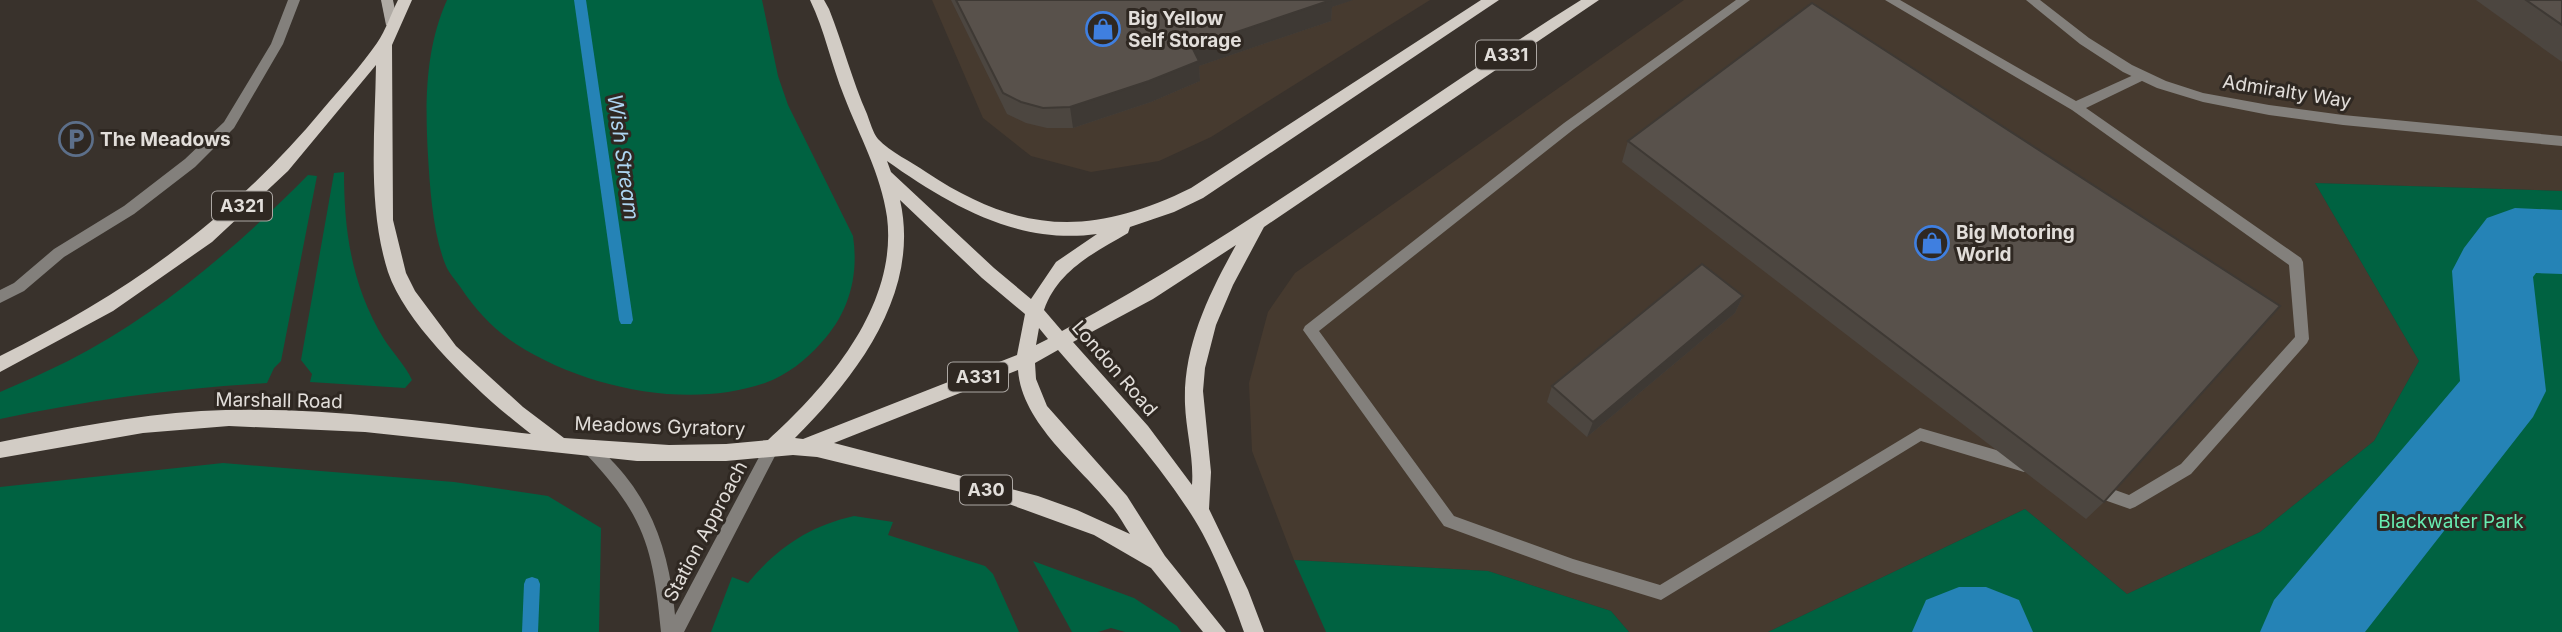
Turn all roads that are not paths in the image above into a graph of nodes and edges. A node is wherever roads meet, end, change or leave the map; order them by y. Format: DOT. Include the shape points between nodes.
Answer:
graph roads {
  1 [pos="294,0"];
  2 [pos="387,0"];
  3 [pos="405,0"];
  4 [pos="1492,0"];
  5 [pos="1592,0"];
  6 [pos="1744,0"];
  7 [pos="1891,0"];
  8 [pos="2032,0"];
  9 [pos="820,3"];
  10 [pos="392,25"];
  11 [pos="384,45"];
  12 [pos="2142,76"];
  13 [pos="2076,107"];
  14 [pos="2562,141"];
  15 [pos="871,142"];
  16 [pos="885,176"];
  17 [pos="1258,222"];
  18 [pos="1131,223"];
  19 [pos="0,297"];
  20 [pos="1035,312"];
  21 [pos="1062,341"];
  22 [pos="1026,359"];
  23 [pos="0,364"];
  24 [pos="558,444"];
  25 [pos="803,447"];
  26 [pos="591,449"];
  27 [pos="771,449"];
  28 [pos="0,450"];
  29 [pos="2045,472"];
  30 [pos="2081,484"];
  31 [pos="1199,509"];
  32 [pos="1158,562"];
  33 [pos="672,632"];
  34 [pos="1216,632"];
  35 [pos="1254,632"];
  1 -- 19 [label="street" via="277,44 229,125 190,163 129,210"];
  2 -- 10 [label="street"];
  3 -- 10 [label="main road, Meadows Gyratory"];
  4 -- 18 [label="main road, A331" via="1197,193"];
  5 -- 17 [label="main road, A331"];
  6 -- 29 [label="street" via="1569,126 1310,330 1449,521 1661,593 1920,434"];
  7 -- 13 [label="street"];
  8 -- 12 [label="street, Admiralty Way"];
  9 -- 15 [label="main road, Meadows Gyratory"];
  10 -- 11 [label="main road, Meadows Gyratory"];
  11 -- 23 [label="main road, A321" via="274,176 180,260 100,312"];
  11 -- 24 [label="main road, Meadows Gyratory" via="383,185 397,273 450,351"];
  12 -- 13 [label="street"];
  12 -- 14 [label="street, Admiralty Way" via="2209,98 2276,111"];
  13 -- 30 [label="street" via="2296,262 2302,339 2186,469 2130,502"];
  15 -- 16 [label="main road, Meadows Gyratory"];
  15 -- 18 [label="main road, A331" via="970,205 1012,222 1055,229"];
  16 -- 20 [label="main road, London Road"];
  16 -- 27 [label="main road, Meadows Gyratory" via="895,215 897,263 883,308 824,394 799,425"];
  17 -- 21 [label="main road, A331" via="1175,277"];
  17 -- 31 [label="main road" via="1219,295 1201,342 1194,392 1202,473"];
  18 -- 20 [label="main road" via="1056,273"];
  20 -- 21 [label="main road, London Road"];
  20 -- 22 [label="main road"];
  21 -- 22 [label="main road, A331"];
  21 -- 31 [label="main road, London Road" via="1141,432"];
  22 -- 25 [label="main road, A331"];
  22 -- 32 [label="main road" via="1032,400 1120,502"];
  24 -- 26 [label="main road, Meadows Gyratory"];
  24 -- 28 [label="main road, Marshall Road" via="325,419 229,418 142,425"];
  25 -- 27 [label="main road, A30"];
  25 -- 32 [label="main road, A30" via="948,479 1046,509 1128,541"];
  26 -- 27 [label="main road, Meadows Gyratory" via="716,453"];
  26 -- 33 [label="street, Station Approach" via="634,495 647,519"];
  27 -- 33 [label="street, Station Approach"];
  31 -- 35 [label="main road, London Road"];
  32 -- 34 [label="main road, A30"];
}
